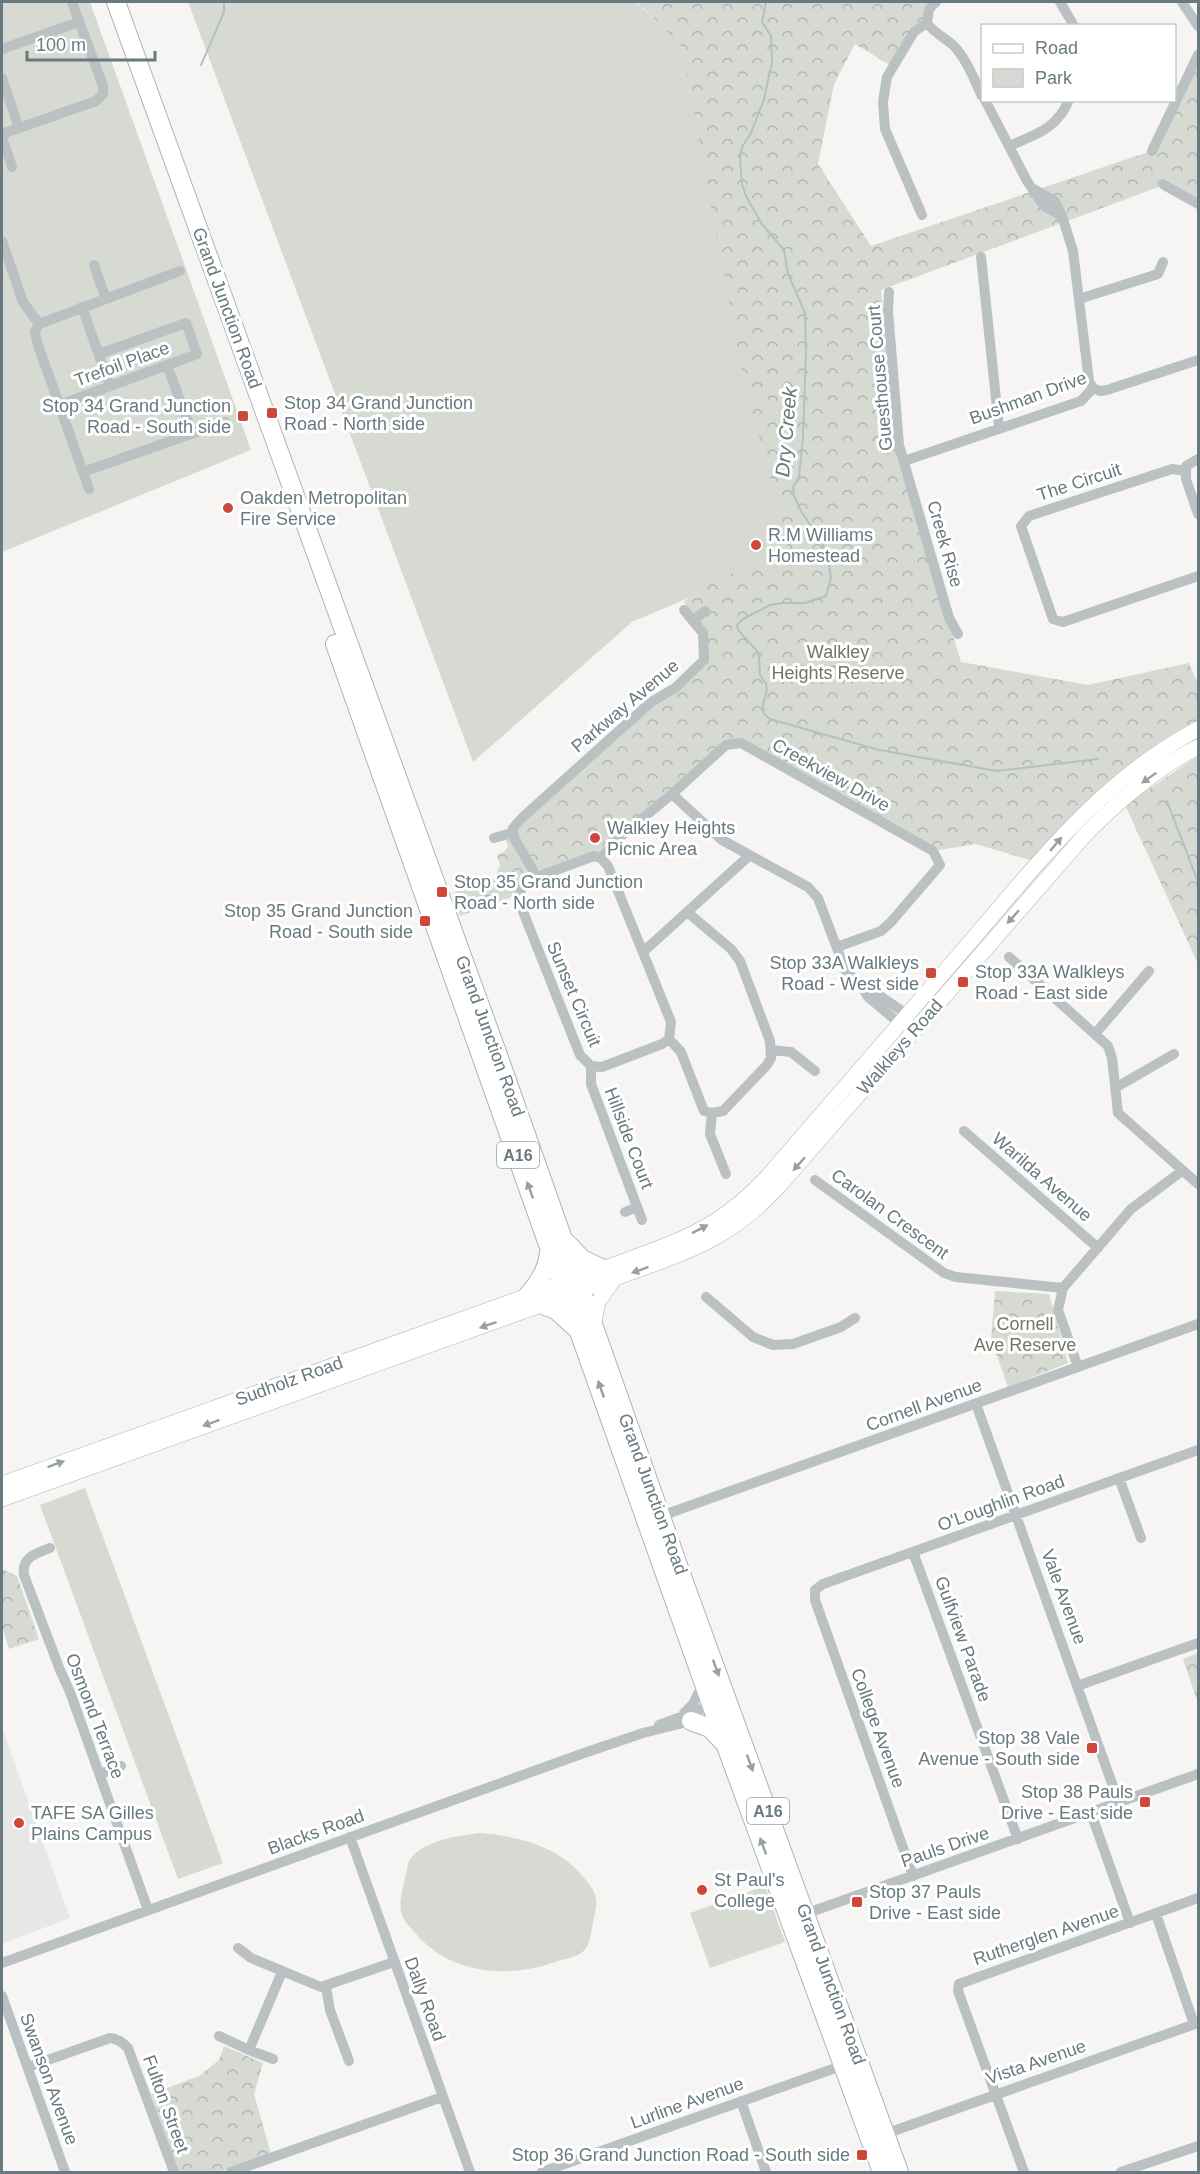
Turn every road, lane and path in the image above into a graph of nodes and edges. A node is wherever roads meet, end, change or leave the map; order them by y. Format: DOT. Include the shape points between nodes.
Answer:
graph roads {
  1 [pos="72,2"];
  2 [pos="104,2"];
  3 [pos="116,2"];
  4 [pos="936,2"];
  5 [pos="1060,2"];
  6 [pos="1182,2"];
  7 [pos="79,22"];
  8 [pos="927,22"];
  9 [pos="1073,24"];
  10 [pos="1198,26"];
  11 [pos="2,49"];
  12 [pos="1198,55"];
  13 [pos="2,78"];
  14 [pos="981,94"];
  15 [pos="1176,101"];
  16 [pos="986,102"];
  17 [pos="1068,102"];
  18 [pos="1175,102"];
  19 [pos="19,128"];
  20 [pos="2,135"];
  21 [pos="1009,146"];
  22 [pos="1152,151"];
  23 [pos="12,167"];
  24 [pos="1164,185"];
  25 [pos="1198,204"];
  26 [pos="922,215"];
  27 [pos="2,241"];
  28 [pos="981,257"];
  29 [pos="1163,262"];
  30 [pos="94,265"];
  31 [pos="180,271"];
  32 [pos="889,292"];
  33 [pos="106,299"];
  34 [pos="1079,299"];
  35 [pos="82,308"];
  36 [pos="39,324"];
  37 [pos="99,354"];
  38 [pos="1198,360"];
  39 [pos="167,365"];
  40 [pos="110,386"];
  41 [pos="1093,388"];
  42 [pos="59,405"];
  43 [pos="225,422"];
  44 [pos="999,427"];
  45 [pos="192,433"];
  46 [pos="268,440"];
  47 [pos="1198,459"];
  48 [pos="904,461"];
  49 [pos="1186,471"];
  50 [pos="83,472"];
  51 [pos="89,489"];
  52 [pos="1198,514"];
  53 [pos="1198,576"];
  54 [pos="684,610"];
  55 [pos="705,611"];
  56 [pos="693,621"];
  57 [pos="958,634"];
  58 [pos="1198,729"];
  59 [pos="1198,747"];
  60 [pos="672,794"];
  61 [pos="513,833"];
  62 [pos="494,838"];
  63 [pos="750,855"];
  64 [pos="601,858"];
  65 [pos="537,877"];
  66 [pos="687,912"];
  67 [pos="837,947"];
  68 [pos="643,952"];
  69 [pos="1009,957"];
  70 [pos="1149,971"];
  71 [pos="910,1024"];
  72 [pos="1095,1034"];
  73 [pos="669,1039"];
  74 [pos="771,1050"];
  75 [pos="1174,1054"];
  76 [pos="591,1066"];
  77 [pos="815,1071"];
  78 [pos="1115,1088"];
  79 [pos="712,1113"];
  80 [pos="964,1131"];
  81 [pos="1182,1171"];
  82 [pos="726,1174"];
  83 [pos="815,1180"];
  84 [pos="1198,1184"];
  85 [pos="638,1207"];
  86 [pos="625,1212"];
  87 [pos="642,1220"];
  88 [pos="556,1241"];
  89 [pos="1098,1248"];
  90 [pos="608,1274"];
  91 [pos="572,1287"];
  92 [pos="1063,1288"];
  93 [pos="706,1297"];
  94 [pos="536,1300"];
  95 [pos="855,1318"];
  96 [pos="1198,1324"];
  97 [pos="587,1329"];
  98 [pos="1078,1367"];
  99 [pos="976,1404"];
  100 [pos="1198,1450"];
  101 [pos="1119,1478"];
  102 [pos="2,1484"];
  103 [pos="2,1499"];
  104 [pos="1017,1515"];
  105 [pos="654,1518"];
  106 [pos="1141,1538"];
  107 [pos="50,1548"];
  108 [pos="914,1552"];
  109 [pos="815,1590"];
  110 [pos="1198,1643"];
  111 [pos="704,1681"];
  112 [pos="1077,1686"];
  113 [pos="721,1706"];
  114 [pos="687,1718"];
  115 [pos="726,1746"];
  116 [pos="121,1767"];
  117 [pos="100,1774"];
  118 [pos="1198,1774"];
  119 [pos="1119,1803"];
  120 [pos="1091,1813"];
  121 [pos="350,1838"];
  122 [pos="1018,1839"];
  123 [pos="913,1876"];
  124 [pos="1198,1898"];
  125 [pos="148,1910"];
  126 [pos="1156,1914"];
  127 [pos="798,1917"];
  128 [pos="1130,1923"];
  129 [pos="238,1948"];
  130 [pos="394,1962"];
  131 [pos="2,1963"];
  132 [pos="282,1972"];
  133 [pos="326,1987"];
  134 [pos="2,1996"];
  135 [pos="1196,2023"];
  136 [pos="219,2036"];
  137 [pos="249,2050"];
  138 [pos="273,2059"];
  139 [pos="349,2061"];
  140 [pos="844,2065"];
  141 [pos="28,2067"];
  142 [pos="996,2094"];
  143 [pos="442,2097"];
  144 [pos="741,2102"];
  145 [pos="878,2136"];
  146 [pos="1198,2146"];
  147 [pos="65,2172"];
  148 [pos="174,2172"];
  149 [pos="231,2172"];
  150 [pos="470,2172"];
  151 [pos="542,2172"];
  152 [pos="766,2172"];
  153 [pos="882,2172"];
  154 [pos="899,2172"];
  155 [pos="1024,2172"];
  156 [pos="1121,2172"];
  1 -- 7 [label="street"];
  2 -- 46 [label="highway, Grand Junction Road / A16"];
  3 -- 46 [label="highway, Grand Junction Road / A16"];
  4 -- 8 [label="street" via="929,9"];
  5 -- 9 [label="street"];
  6 -- 10 [label="street"];
  7 -- 11 [label="street"];
  7 -- 19 [label="street" via="103,86 102,94 96,101"];
  8 -- 14 [label="street" via="962,58"];
  8 -- 26 [label="street" via="914,32 887,77 883,102 885,129"];
  12 -- 15 [label="street"];
  13 -- 19 [label="street"];
  16 -- 21 [label="street"];
  17 -- 21 [label="street" via="1053,126"];
  18 -- 22 [label="street"];
  19 -- 20 [label="street"];
  20 -- 23 [label="street"];
  21 -- 34 [label="street" via="1047,209 1063,219 1073,251"];
  24 -- 25 [label="street"];
  27 -- 36 [label="street" via="23,302"];
  28 -- 44 [label="street"];
  29 -- 34 [label="street" via="1158,274"];
  30 -- 33 [label="street"];
  31 -- 33 [label="street"];
  32 -- 48 [label="street, Guesthouse Court" via="898,434"];
  33 -- 35 [label="street"];
  34 -- 41 [label="street"];
  35 -- 36 [label="street"];
  35 -- 37 [label="street"];
  36 -- 42 [label="street" via="36,342"];
  37 -- 39 [label="street, Trefoil Place" via="186,323 197,354"];
  37 -- 40 [label="street"];
  38 -- 41 [label="street, Bushman Drive" via="1107,390"];
  39 -- 40 [label="street, Trefoil Place"];
  39 -- 45 [label="street"];
  40 -- 42 [label="street, Trefoil Place"];
  41 -- 44 [label="street, Bushman Drive" via="1081,401"];
  42 -- 50 [label="street"];
  43 -- 45 [label="street"];
  44 -- 48 [label="street, Bushman Drive"];
  45 -- 50 [label="street"];
  46 -- 88 [label="highway, Grand Junction Road / A16"];
  47 -- 49 [label="street" via="1186,466"];
  48 -- 57 [label="street, Creek Rise" via="949,618"];
  49 -- 52 [label="street"];
  49 -- 53 [label="street, The Circuit" via="1172,469 1029,516 1021,526 1053,618 1063,622"];
  50 -- 51 [label="street"];
  54 -- 56 [label="street, Parkway Avenue"];
  55 -- 56 [label="street"];
  56 -- 61 [label="street, Parkway Avenue" via="703,633 704,660 675,688 651,702 523,817"];
  71 -- 58 [label="main road, Walkleys Road, one-way" via="1072,825 1145,761"];
  59 -- 71 [label="main road, Walkleys Road, one-way" via="1142,783 1110,810"];
  60 -- 63 [label="street" via="722,840"];
  60 -- 64 [label="street, Creekview Drive"];
  60 -- 67 [label="street, Creekview Drive" via="726,745 741,744 933,851 939,865 891,922 881,931"];
  61 -- 62 [label="street"];
  61 -- 65 [label="street"];
  63 -- 66 [label="street"];
  63 -- 67 [label="street" via="808,887 818,898"];
  64 -- 65 [label="street, Sunset Circuit" via="594,856"];
  64 -- 68 [label="street" via="608,866"];
  65 -- 76 [label="street, Sunset Circuit" via="523,884 518,899 580,1055"];
  66 -- 68 [label="street"];
  66 -- 74 [label="street" via="736,954"];
  67 -- 71 [label="street" via="846,972"];
  68 -- 73 [label="street" via="671,1022"];
  69 -- 72 [label="street"];
  70 -- 72 [label="street"];
  71 -- 90 [label="main road, Walkleys Road" via="739,1204 715,1221"];
  72 -- 78 [label="street" via="1110,1050"];
  73 -- 76 [label="street, Sunset Circuit" via="602,1066"];
  73 -- 79 [label="street" via="681,1052 704,1111"];
  74 -- 77 [label="street" via="791,1052"];
  74 -- 79 [label="street" via="767,1065 723,1111"];
  75 -- 78 [label="street"];
  76 -- 85 [label="street, Hillside Court" via="591,1084"];
  78 -- 81 [label="street" via="1121,1117"];
  79 -- 82 [label="street" via="710,1134"];
  80 -- 89 [label="street, Warilda Avenue"];
  81 -- 84 [label="street"];
  81 -- 89 [label="street" via="1131,1209"];
  83 -- 92 [label="street, Carolan Crescent" via="944,1273"];
  85 -- 86 [label="street"];
  85 -- 87 [label="street, Hillside Court"];
  88 -- 90 [label="highway"];
  88 -- 91 [label="highway, Grand Junction Road / A16"];
  88 -- 94 [label="highway"];
  89 -- 92 [label="street"];
  90 -- 91 [label="main road, Walkleys Road"];
  90 -- 97 [label="main road"];
  91 -- 94 [label="main road, Sudholz Road"];
  91 -- 97 [label="highway, Grand Junction Road / A16"];
  92 -- 98 [label="street" via="1058,1310"];
  93 -- 95 [label="street" via="753,1337 773,1345 793,1344"];
  94 -- 97 [label="highway"];
  102 -- 94 [label="main road, Sudholz Road, one-way"];
  94 -- 103 [label="main road, Sudholz Road, one-way"];
  96 -- 98 [label="street, Cornell Avenue"];
  97 -- 105 [label="highway, Grand Junction Road / A16"];
  98 -- 99 [label="street, Cornell Avenue"];
  99 -- 104 [label="street, Vale Avenue"];
  99 -- 105 [label="street, Cornell Avenue"];
  100 -- 101 [label="street, O'Loughlin Road"];
  101 -- 104 [label="street, O'Loughlin Road"];
  101 -- 106 [label="street"];
  104 -- 108 [label="street, O'Loughlin Road"];
  104 -- 112 [label="street, Vale Avenue"];
  105 -- 111 [label="highway, Grand Junction Road / A16"];
  105 -- 113 [label="highway, Grand Junction Road / A16, one-way"];
  107 -- 117 [label="street, Osmond Terrace" via="25,1561 24,1575"];
  108 -- 109 [label="street, O'Loughlin Road"];
  108 -- 122 [label="street, Gulfview Parade"];
  109 -- 123 [label="street, College Avenue" via="814,1600"];
  110 -- 112 [label="street"];
  111 -- 113 [label="highway, Grand Junction Road / A16"];
  111 -- 114 [label="street"];
  112 -- 119 [label="street, Vale Avenue"];
  113 -- 114 [label="street, Blacks Road"];
  113 -- 115 [label="highway, Grand Junction Road / A16"];
  113 -- 127 [label="highway, Grand Junction Road / A16, one-way"];
  114 -- 115 [label="highway" via="710,1728"];
  114 -- 121 [label="street, Blacks Road"];
  127 -- 115 [label="highway, Grand Junction Road / A16, one-way"];
  116 -- 117 [label="street"];
  117 -- 125 [label="street, Osmond Terrace"];
  118 -- 119 [label="street, Pauls Drive"];
  119 -- 120 [label="street, Pauls Drive"];
  120 -- 122 [label="street, Pauls Drive"];
  120 -- 128 [label="street"];
  121 -- 125 [label="street, Blacks Road"];
  121 -- 130 [label="street, Dally Road"];
  122 -- 123 [label="street, Pauls Drive"];
  123 -- 127 [label="street, Pauls Drive"];
  124 -- 126 [label="street, Rutherglen Avenue"];
  125 -- 131 [label="street, Blacks Road"];
  126 -- 128 [label="street, Rutherglen Avenue"];
  126 -- 135 [label="street"];
  127 -- 140 [label="highway, Grand Junction Road / A16"];
  127 -- 145 [label="highway, Grand Junction Road / A16"];
  128 -- 142 [label="street, Rutherglen Avenue" via="959,1984 958,1991"];
  129 -- 132 [label="street"];
  130 -- 133 [label="street"];
  130 -- 143 [label="street, Dally Road"];
  132 -- 133 [label="street"];
  132 -- 137 [label="street"];
  133 -- 139 [label="street" via="330,2010"];
  134 -- 141 [label="street, Swanson Avenue"];
  135 -- 142 [label="street, Vista Avenue"];
  136 -- 137 [label="street"];
  137 -- 138 [label="street"];
  140 -- 144 [label="street, Lurline Avenue"];
  140 -- 145 [label="highway, Grand Junction Road / A16"];
  141 -- 147 [label="street, Swanson Avenue"];
  141 -- 148 [label="street, Fulton Street" via="117,2038 128,2048"];
  142 -- 145 [label="street, Vista Avenue"];
  142 -- 155 [label="street, Rutherglen Avenue"];
  143 -- 149 [label="street"];
  143 -- 150 [label="street, Dally Road"];
  144 -- 151 [label="street, Lurline Avenue"];
  144 -- 152 [label="street"];
  145 -- 153 [label="highway, Grand Junction Road / A16"];
  145 -- 154 [label="highway, Grand Junction Road / A16"];
  146 -- 156 [label="street"];
}
